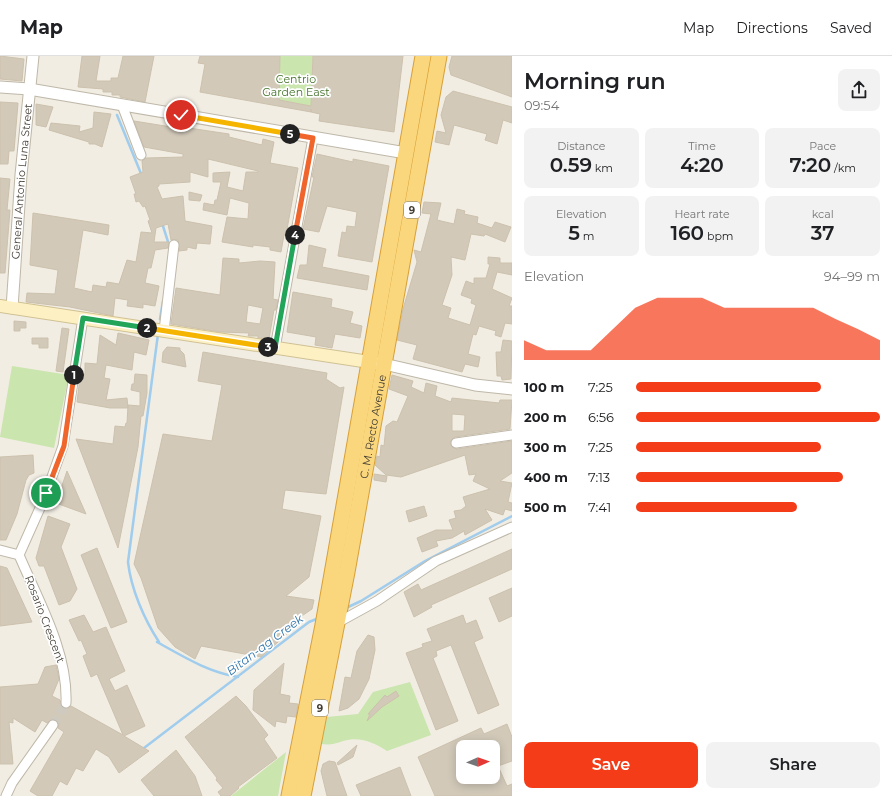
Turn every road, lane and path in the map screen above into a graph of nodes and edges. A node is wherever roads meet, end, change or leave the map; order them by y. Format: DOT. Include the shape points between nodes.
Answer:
graph roads {
  1 [pos="33,56"];
  2 [pos="423,56"];
  3 [pos="439,56"];
  4 [pos="0,87"];
  5 [pos="29,89"];
  6 [pos="122,105"];
  7 [pos="313,138"];
  8 [pos="406,153"];
  9 [pos="141,155"];
  10 [pos="174,245"];
  11 [pos="0,306"];
  12 [pos="12,308"];
  13 [pos="83,318"];
  14 [pos="164,331"];
  15 [pos="275,348"];
  16 [pos="377,363"];
  17 [pos="512,389"];
  18 [pos="512,435"];
  19 [pos="456,443"];
  20 [pos="512,527"];
  21 [pos="0,550"];
  22 [pos="19,555"];
  23 [pos="333,623"];
  24 [pos="66,703"];
  25 [pos="53,725"];
  26 [pos="6,796"];
  27 [pos="289,796"];
  28 [pos="303,796"];
  1 -- 5 [label="street, General Antonio Luna Street"];
  2 -- 8 [label="highway, C. M. Recto Avenue / 9"];
  3 -- 16 [label="highway, C. M. Recto Avenue / 9"];
  4 -- 5 [label="street"];
  5 -- 6 [label="street"];
  5 -- 12 [label="street, General Antonio Luna Street"];
  6 -- 7 [label="street"];
  6 -- 9 [label="street"];
  7 -- 8 [label="street"];
  7 -- 15 [label="street"];
  8 -- 16 [label="highway, C. M. Recto Avenue / 9"];
  10 -- 14 [label="street"];
  11 -- 12 [label="main road"];
  12 -- 13 [label="main road"];
  13 -- 14 [label="main road"];
  13 -- 22 [label="street" via="64,446"];
  14 -- 15 [label="main road"];
  15 -- 16 [label="main road"];
  16 -- 17 [label="street" via="485,386"];
  16 -- 23 [label="highway, C. M. Recto Avenue / 9" via="342,596"];
  16 -- 23 [label="highway, C. M. Recto Avenue / 9" via="327,600"];
  18 -- 19 [label="street"];
  20 -- 23 [label="street" via="436,561 377,600"];
  21 -- 22 [label="street"];
  22 -- 24 [label="street, Rosario Crescent" via="60,655 66,681"];
  23 -- 27 [label="highway, C. M. Recto Avenue / 9"];
  23 -- 28 [label="highway, C. M. Recto Avenue / 9"];
  25 -- 26 [label="street" via="12,783"];
}
